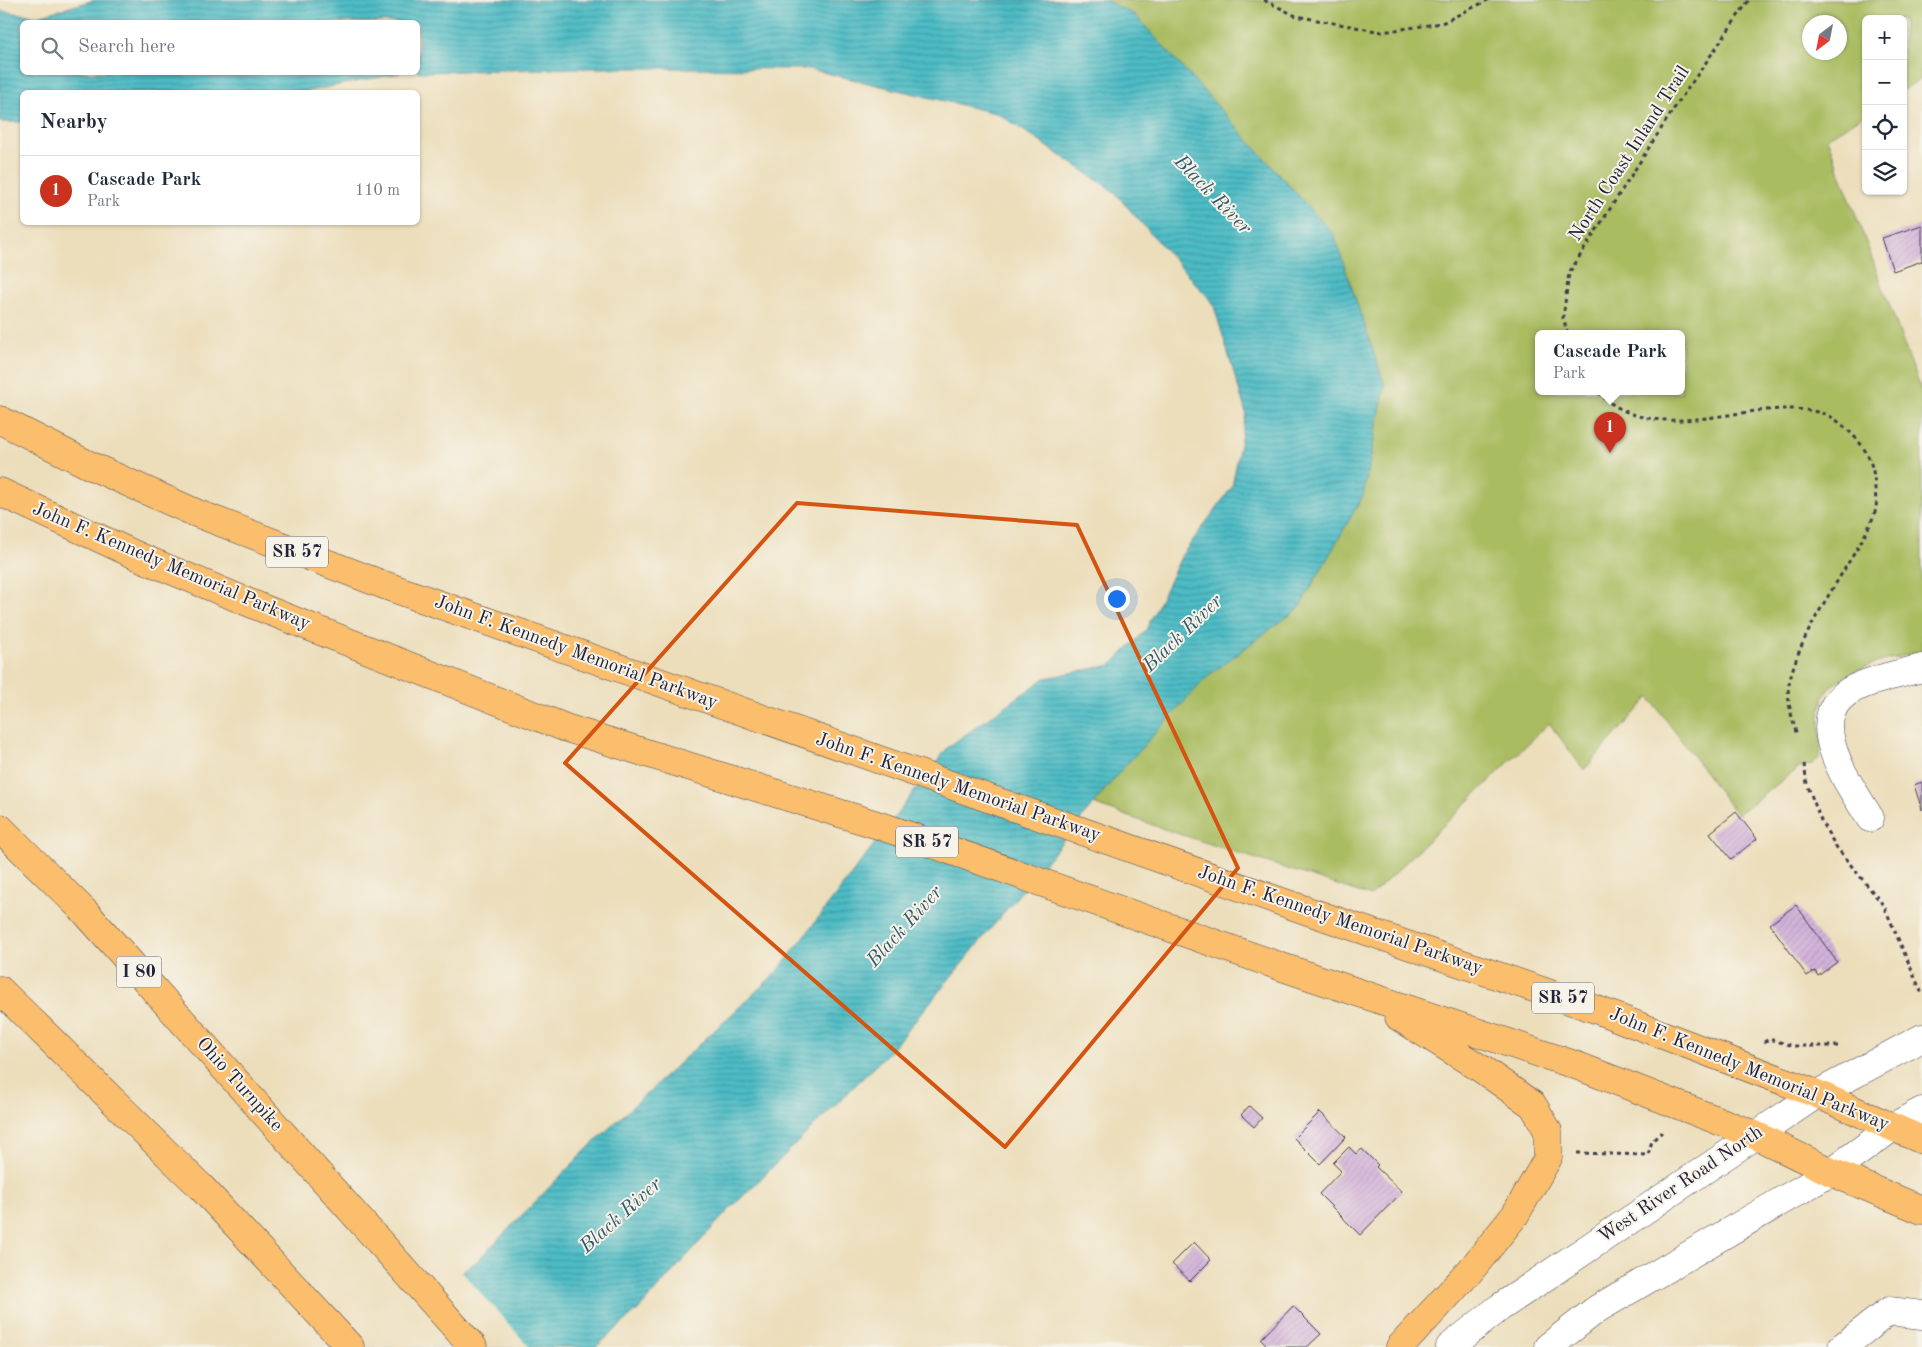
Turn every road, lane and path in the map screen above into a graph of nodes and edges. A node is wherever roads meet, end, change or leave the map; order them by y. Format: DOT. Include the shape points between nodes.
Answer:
graph roads {
  1 [pos="1264,0"];
  2 [pos="1488,0"];
  3 [pos="1749,0"];
  4 [pos="1567,330"];
  5 [pos="1601,395"];
  6 [pos="0,420"];
  7 [pos="0,492"];
  8 [pos="1922,668"];
  9 [pos="1798,738"];
  10 [pos="1803,757"];
  11 [pos="1870,818"];
  12 [pos="0,828"];
  13 [pos="0,990"];
  14 [pos="1364,994"];
  15 [pos="1922,994"];
  16 [pos="1922,1038"];
  17 [pos="1817,1094"];
  18 [pos="1688,1109"];
  19 [pos="1922,1111"];
  20 [pos="1893,1127"];
  21 [pos="1755,1134"];
  22 [pos="1922,1140"];
  23 [pos="1548,1154"];
  24 [pos="1831,1172"];
  25 [pos="1922,1210"];
  26 [pos="1922,1315"];
  27 [pos="350,1347"];
  28 [pos="474,1347"];
  29 [pos="1400,1347"];
  30 [pos="1450,1347"];
  31 [pos="1548,1347"];
  32 [pos="1842,1347"];
  1 -- 2 [label="path" via="1296,16 1382,32 1442,23"];
  3 -- 4 [label="path, North Coast Inland Trail" via="1569,273 1563,318"];
  5 -- 9 [label="path" via="1608,402 1648,420 1676,421 1766,409 1808,409 1834,419 1863,445 1875,473 1876,507 1860,544 1814,620 1795,664 1789,686 1790,709"];
  6 -- 17 [label="highway, John F. Kennedy Memorial Parkway / SR 57" via="88,465 196,513 384,585 1595,1009"];
  7 -- 14 [label="highway, John F. Kennedy Memorial Parkway / SR 57" via="142,558 566,728 884,827"];
  8 -- 11 [label="street" via="1855,688 1837,701 1831,710 1829,729 1836,757"];
  10 -- 15 [label="path" via="1807,784 1822,823 1837,848 1884,906"];
  12 -- 28 [label="highway, Ohio Turnpike / I 80" via="86,913"];
  13 -- 27 [label="highway" via="201,1187"];
  14 -- 18 [label="highway, John F. Kennedy Memorial Parkway / SR 57" via="1578,1066"];
  14 -- 23 [label="highway" via="1533,1105 1548,1131"];
  16 -- 17 [label="street, West River Road North"];
  17 -- 20 [label="highway, John F. Kennedy Memorial Parkway / SR 57"];
  17 -- 21 [label="street, West River Road North"];
  18 -- 21 [label="highway, John F. Kennedy Memorial Parkway / SR 57"];
  18 -- 23 [label="path" via="1652,1141 1648,1155"];
  19 -- 20 [label="street"];
  20 -- 22 [label="highway, John F. Kennedy Memorial Parkway / SR 57"];
  20 -- 24 [label="street"];
  21 -- 24 [label="highway, John F. Kennedy Memorial Parkway / SR 57"];
  21 -- 30 [label="street, West River Road North" via="1499,1308"];
  23 -- 29 [label="highway" via="1515,1215 1470,1271"];
  24 -- 25 [label="highway, John F. Kennedy Memorial Parkway / SR 57"];
  24 -- 31 [label="street" via="1597,1309"];
  26 -- 32 [label="street" via="1889,1311"];
}
